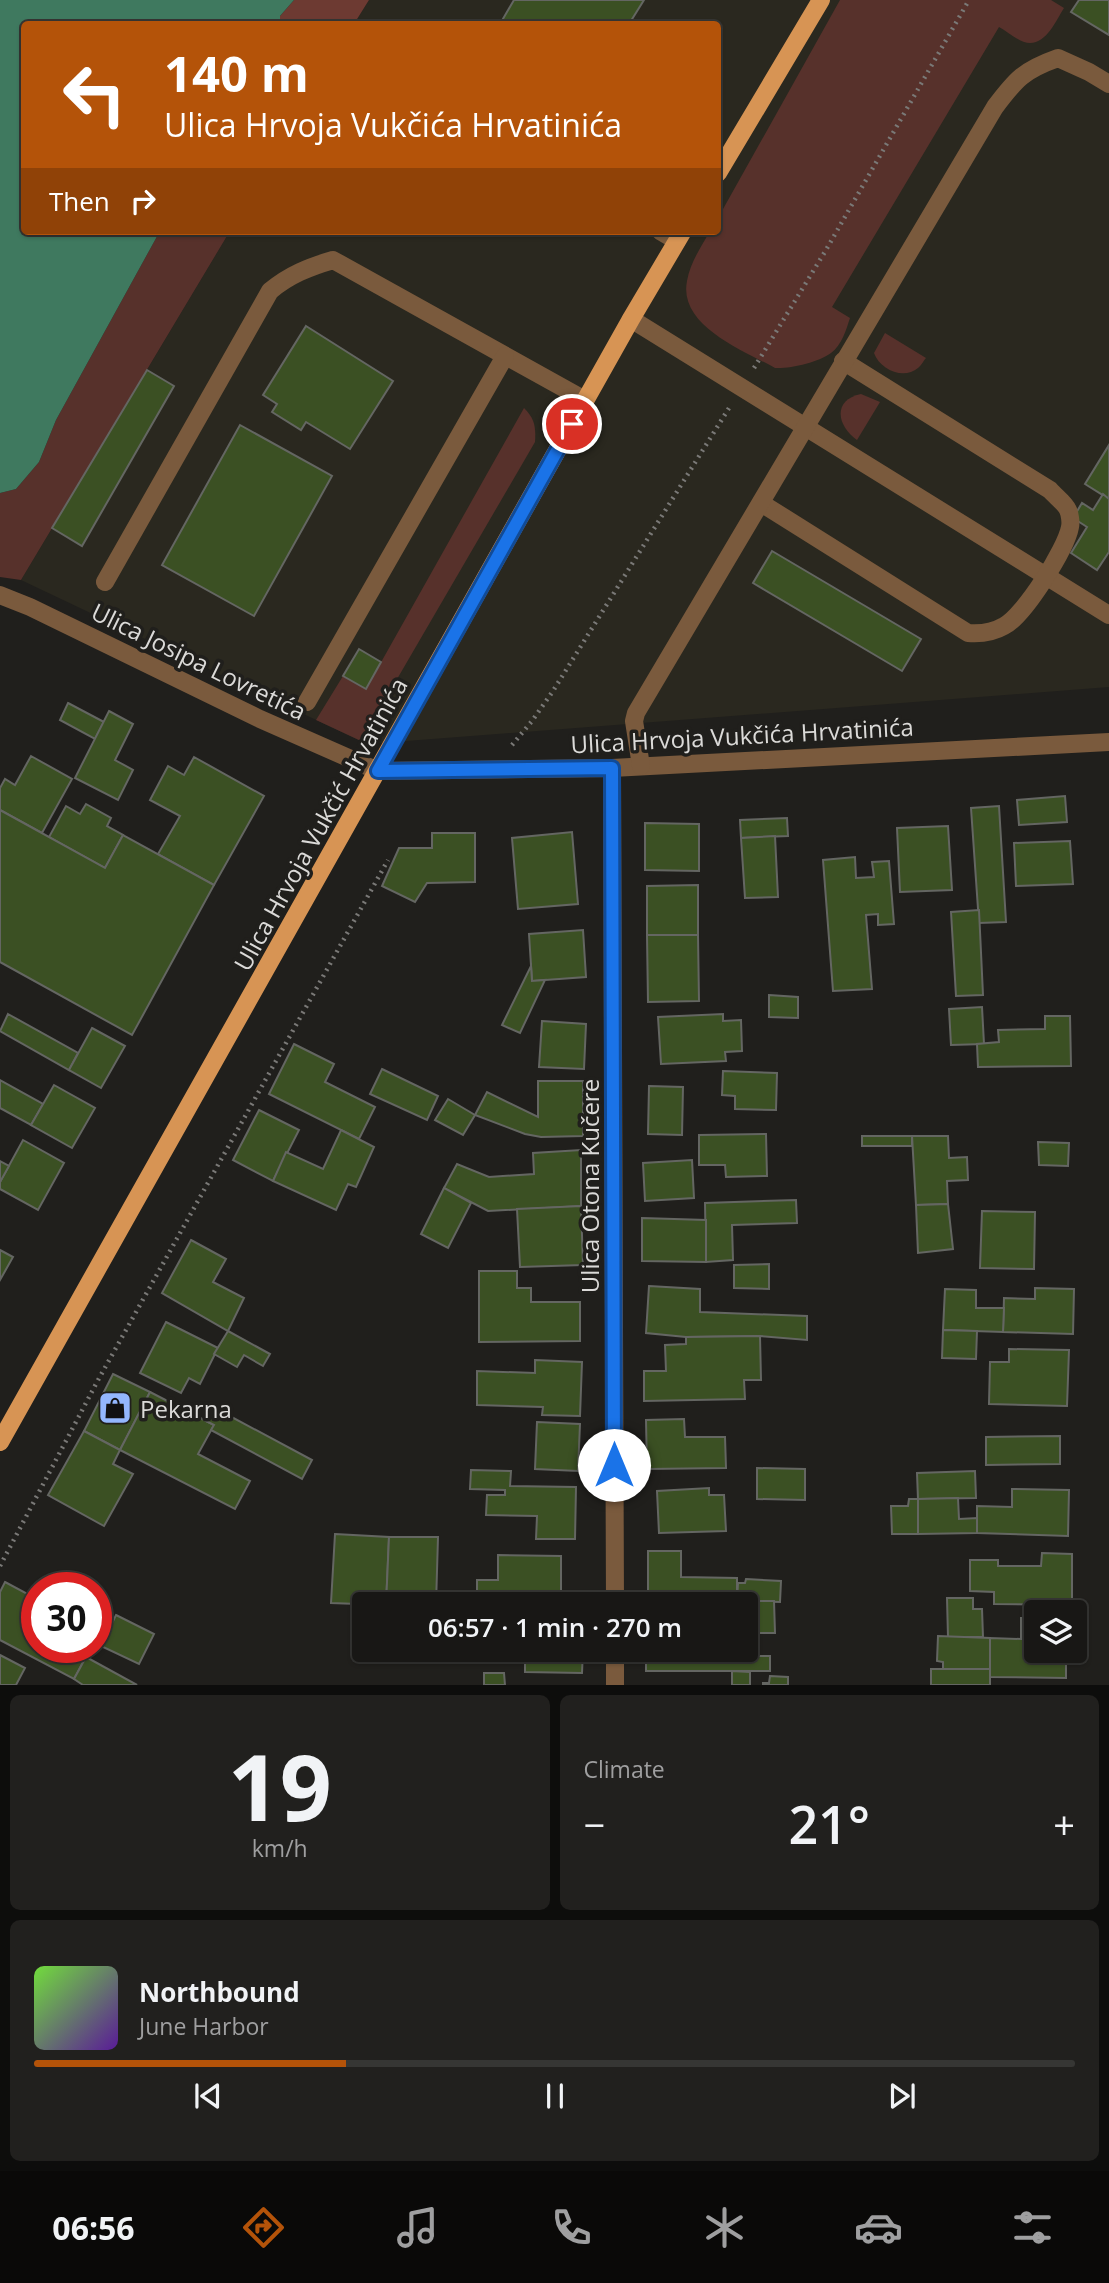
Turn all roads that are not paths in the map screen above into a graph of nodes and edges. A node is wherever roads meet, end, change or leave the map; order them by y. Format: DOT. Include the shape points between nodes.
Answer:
graph roads {
  1 [pos="821,0"];
  2 [pos="1109,84"];
  3 [pos="721,168"];
  4 [pos="680,236"];
  5 [pos="631,319"];
  6 [pos="505,356"];
  7 [pos="843,361"];
  8 [pos="585,400"];
  9 [pos="804,426"];
  10 [pos="761,503"];
  11 [pos="1045,577"];
  12 [pos="105,582"];
  13 [pos="0,595"];
  14 [pos="1109,615"];
  15 [pos="307,702"];
  16 [pos="1109,742"];
  17 [pos="641,766"];
  18 [pos="612,768"];
  19 [pos="378,771"];
  20 [pos="0,1442"];
  21 [pos="615,1592"];
  22 [pos="615,1662"];
  23 [pos="615,1685"];
  1 -- 3 [label="main road"];
  2 -- 7 [label="street" via="1058,58 1034,66 1015,80 974,140"];
  4 -- 5 [label="main road, Ulica Hrvoja Vukčić Hrvatinića"];
  5 -- 8 [label="main road, Ulica Hrvoja Vukčić Hrvatinića"];
  5 -- 9 [label="street"];
  6 -- 8 [label="street"];
  6 -- 12 [label="street" via="333,260 286,278 258,310"];
  6 -- 15 [label="street"];
  7 -- 9 [label="street"];
  7 -- 11 [label="street" via="1050,490 1068,510 1071,525"];
  8 -- 19 [label="main road, Ulica Hrvoja Vukčić Hrvatinića"];
  9 -- 10 [label="street"];
  9 -- 11 [label="street"];
  10 -- 11 [label="street" via="968,633 983,634 1006,626"];
  10 -- 17 [label="street" via="636,713"];
  11 -- 14 [label="street"];
  13 -- 19 [label="street, Ulica Josipa Lovretića"];
  16 -- 17 [label="street, Ulica Hrvoja Vukčića Hrvatinića"];
  17 -- 18 [label="street, Ulica Hrvoja Vukčića Hrvatinića"];
  18 -- 19 [label="street, Ulica Hrvoja Vukčića Hrvatinića"];
  18 -- 21 [label="street, Ulica Otona Kučere"];
  19 -- 20 [label="main road, Ulica Hrvoja Vukčić Hrvatinića"];
  22 -- 23 [label="street"];
}
